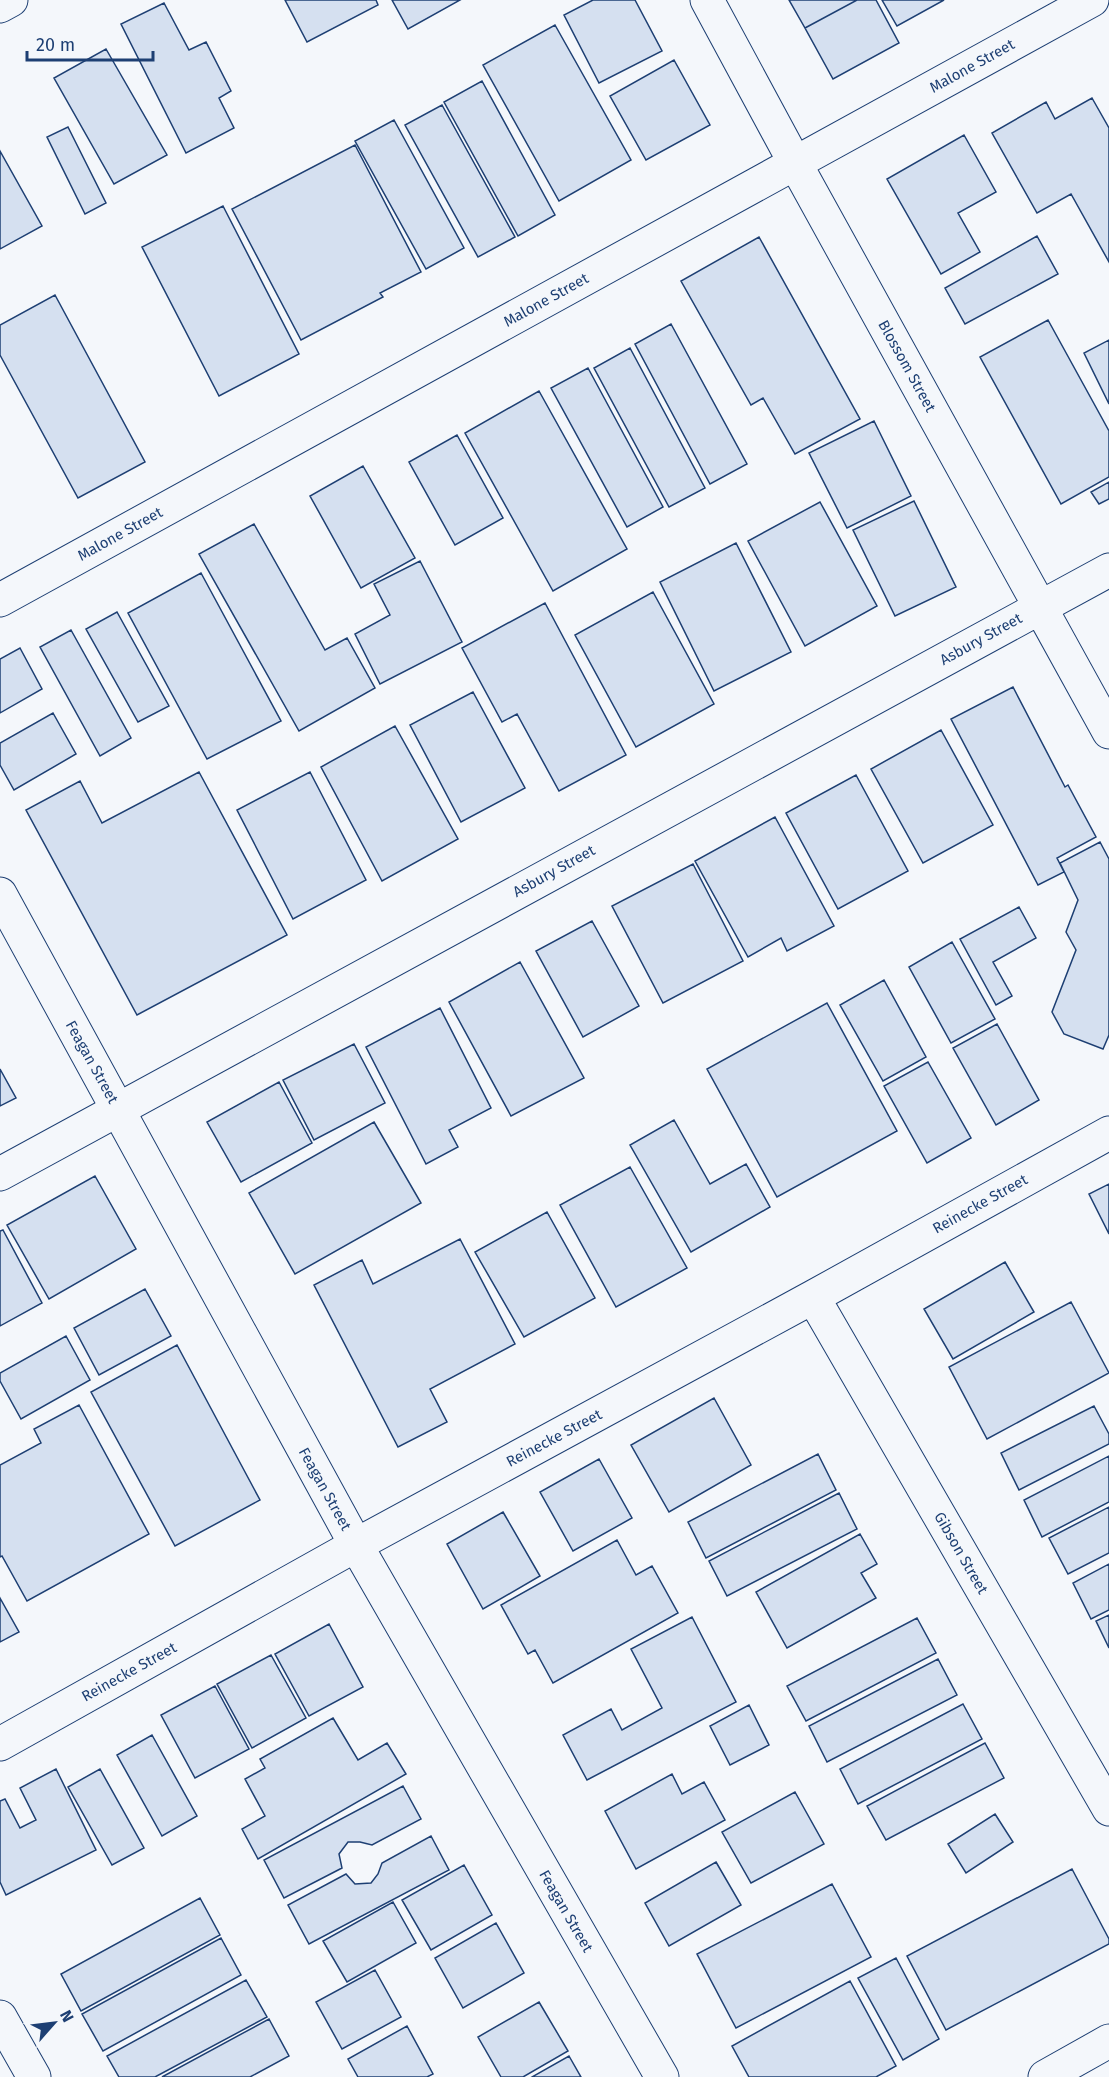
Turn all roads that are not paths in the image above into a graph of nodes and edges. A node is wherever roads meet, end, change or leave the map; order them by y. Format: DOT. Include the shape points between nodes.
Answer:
graph roads {
  1 [pos="11,0"];
  2 [pos="707,0"];
  3 [pos="1092,0"];
  4 [pos="0,6"];
  5 [pos="795,164"];
  6 [pos="1109,570"];
  7 [pos="0,600"];
  8 [pos="1040,608"];
  9 [pos="1109,732"];
  10 [pos="0,894"];
  11 [pos="118,1109"];
  12 [pos="1109,1133"];
  13 [pos="0,1174"];
  14 [pos="813,1297"];
  15 [pos="356,1545"];
  16 [pos="0,1744"];
  17 [pos="1109,1809"];
  18 [pos="0,2017"];
  19 [pos="1109,2041"];
  20 [pos="34,2077"];
  21 [pos="662,2077"];
  22 [pos="1045,2077"];
  1 -- 4 [label="street"];
  2 -- 5 [label="street, Blossom Street"];
  3 -- 5 [label="street, Malone Street"];
  5 -- 7 [label="street, Malone Street"];
  5 -- 8 [label="street, Blossom Street"];
  6 -- 8 [label="street, Asbury Street"];
  8 -- 9 [label="street, Blossom Street"];
  8 -- 11 [label="street, Asbury Street"];
  10 -- 11 [label="street, Feagan Street"];
  11 -- 13 [label="street, Asbury Street"];
  11 -- 15 [label="street, Feagan Street"];
  12 -- 14 [label="street, Reinecke Street"];
  14 -- 15 [label="street, Reinecke Street"];
  14 -- 17 [label="street, Gibson Street"];
  15 -- 16 [label="street, Reinecke Street"];
  15 -- 21 [label="street, Feagan Street"];
  18 -- 20 [label="street"];
  19 -- 22 [label="street"];
}
